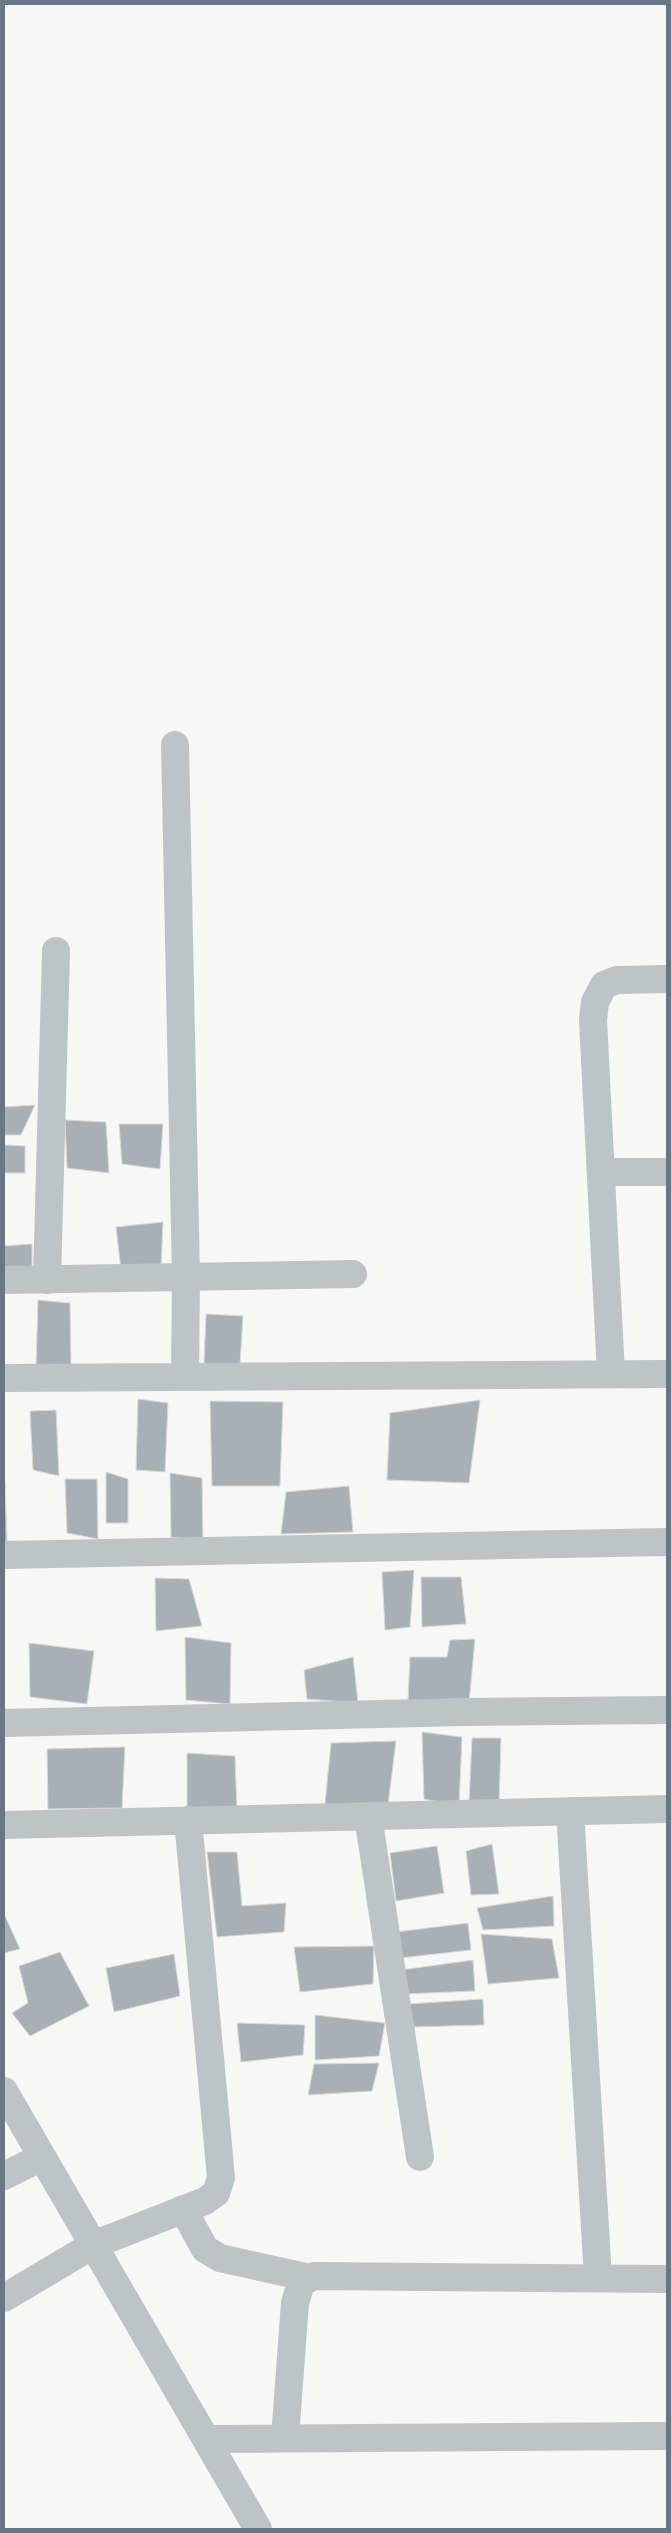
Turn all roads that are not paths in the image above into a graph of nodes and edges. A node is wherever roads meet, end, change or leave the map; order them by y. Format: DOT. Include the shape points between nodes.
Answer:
graph roads {
  1 [pos="175,745"];
  2 [pos="56,951"];
  3 [pos="667,979"];
  4 [pos="601,1172"];
  5 [pos="667,1172"];
  6 [pos="353,1274"];
  7 [pos="186,1277"];
  8 [pos="4,1280"];
  9 [pos="47,1280"];
  10 [pos="611,1374"];
  11 [pos="667,1374"];
  12 [pos="185,1377"];
  13 [pos="4,1378"];
  14 [pos="667,1542"];
  15 [pos="4,1555"];
  16 [pos="667,1710"];
  17 [pos="4,1724"];
  18 [pos="667,1809"];
  19 [pos="570,1811"];
  20 [pos="368,1816"];
  21 [pos="188,1820"];
  22 [pos="4,1825"];
  23 [pos="4,2092"];
  24 [pos="42,2157"];
  25 [pos="420,2157"];
  26 [pos="4,2176"];
  27 [pos="183,2209"];
  28 [pos="93,2245"];
  29 [pos="310,2278"];
  30 [pos="598,2278"];
  31 [pos="667,2278"];
  32 [pos="4,2298"];
  33 [pos="667,2436"];
  34 [pos="285,2438"];
  35 [pos="206,2439"];
  36 [pos="258,2529"];
  1 -- 7 [label="street"];
  2 -- 9 [label="street"];
  3 -- 4 [label="street" via="617,980 604,985 595,1002 593,1020"];
  4 -- 5 [label="street"];
  4 -- 10 [label="street"];
  6 -- 7 [label="street"];
  7 -- 9 [label="street"];
  7 -- 12 [label="street"];
  8 -- 9 [label="street"];
  10 -- 11 [label="street"];
  10 -- 12 [label="street"];
  12 -- 13 [label="street"];
  14 -- 15 [label="street"];
  16 -- 17 [label="street"];
  18 -- 19 [label="street"];
  19 -- 20 [label="street"];
  19 -- 30 [label="street"];
  20 -- 21 [label="street"];
  20 -- 25 [label="street"];
  21 -- 22 [label="street"];
  21 -- 27 [label="street" via="221,2178 216,2192 205,2201"];
  23 -- 24 [label="street"];
  24 -- 26 [label="street"];
  24 -- 28 [label="street"];
  27 -- 28 [label="street"];
  27 -- 29 [label="street" via="206,2249 220,2258"];
  28 -- 32 [label="street"];
  28 -- 35 [label="street"];
  29 -- 30 [label="street" via="338,2274"];
  29 -- 34 [label="street" via="301,2282 295,2302"];
  30 -- 31 [label="street"];
  33 -- 34 [label="street"];
  34 -- 35 [label="street"];
  35 -- 36 [label="street"];
}
